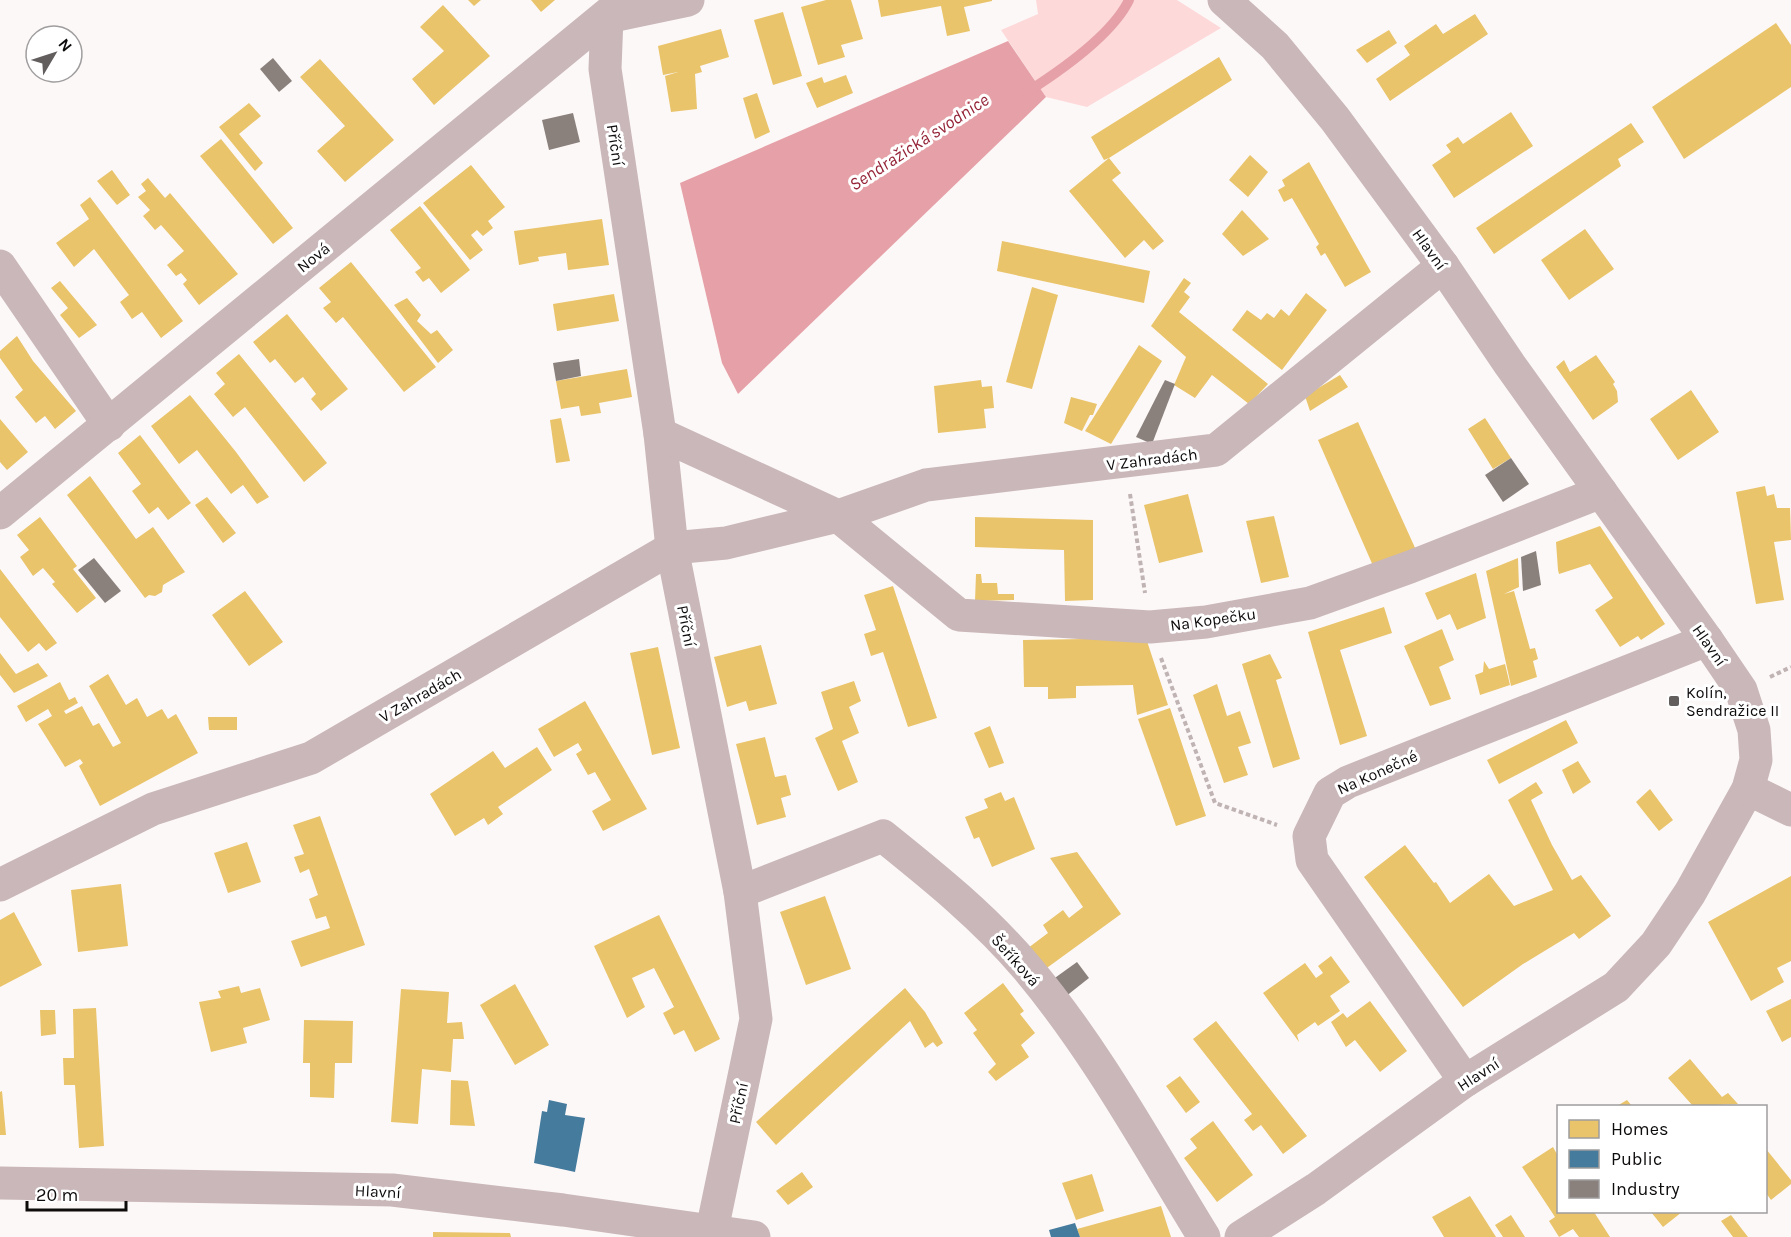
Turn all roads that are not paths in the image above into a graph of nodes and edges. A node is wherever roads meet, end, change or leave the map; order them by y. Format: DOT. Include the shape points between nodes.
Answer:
graph roads {
  1 [pos="688,0"];
  2 [pos="1224,0"];
  3 [pos="616,8"];
  4 [pos="0,266"];
  5 [pos="1443,266"];
  6 [pos="109,425"];
  7 [pos="660,434"];
  8 [pos="1601,492"];
  9 [pos="0,513"];
  10 [pos="838,516"];
  11 [pos="672,548"];
  12 [pos="1707,640"];
  13 [pos="1748,789"];
  14 [pos="1791,810"];
  15 [pos="0,885"];
  16 [pos="740,892"];
  17 [pos="1466,1081"];
  18 [pos="0,1183"];
  19 [pos="564,1224"];
  20 [pos="712,1230"];
  21 [pos="754,1237"];
  22 [pos="1204,1237"];
  23 [pos="1241,1237"];
  1 -- 3 [label="street"];
  2 -- 5 [label="street, Hlavní" via="1275,46 1335,119"];
  3 -- 6 [label="street, Nová"];
  3 -- 7 [label="street, Příční" via="604,69"];
  4 -- 6 [label="street"];
  5 -- 8 [label="street, Hlavní"];
  5 -- 10 [label="street, V Zahradách" via="1216,450 926,484"];
  6 -- 9 [label="street, Nová"];
  7 -- 10 [label="street"];
  7 -- 11 [label="street, Příční"];
  8 -- 10 [label="street, Na Kopečku" via="1310,603 1206,622 1150,627 959,615"];
  8 -- 12 [label="street, Hlavní"];
  10 -- 11 [label="street, V Zahradách" via="726,543"];
  11 -- 15 [label="street, V Zahradách" via="311,759 153,809"];
  11 -- 16 [label="street, Příční"];
  12 -- 13 [label="street, Hlavní" via="1741,690 1754,730 1756,760"];
  12 -- 17 [label="street, Na Konečné" via="1348,782 1330,793 1309,836 1312,860"];
  13 -- 14 [label="street"];
  13 -- 17 [label="street, Hlavní" via="1656,944 1616,987"];
  16 -- 20 [label="street, Příční" via="756,1019"];
  16 -- 22 [label="street, Šeříková" via="883,836 950,890 1026,967 1089,1049"];
  17 -- 23 [label="street, Hlavní"];
  18 -- 19 [label="street, Hlavní" via="392,1191"];
  19 -- 20 [label="street, Hlavní"];
  20 -- 21 [label="street, Hlavní"];
}
